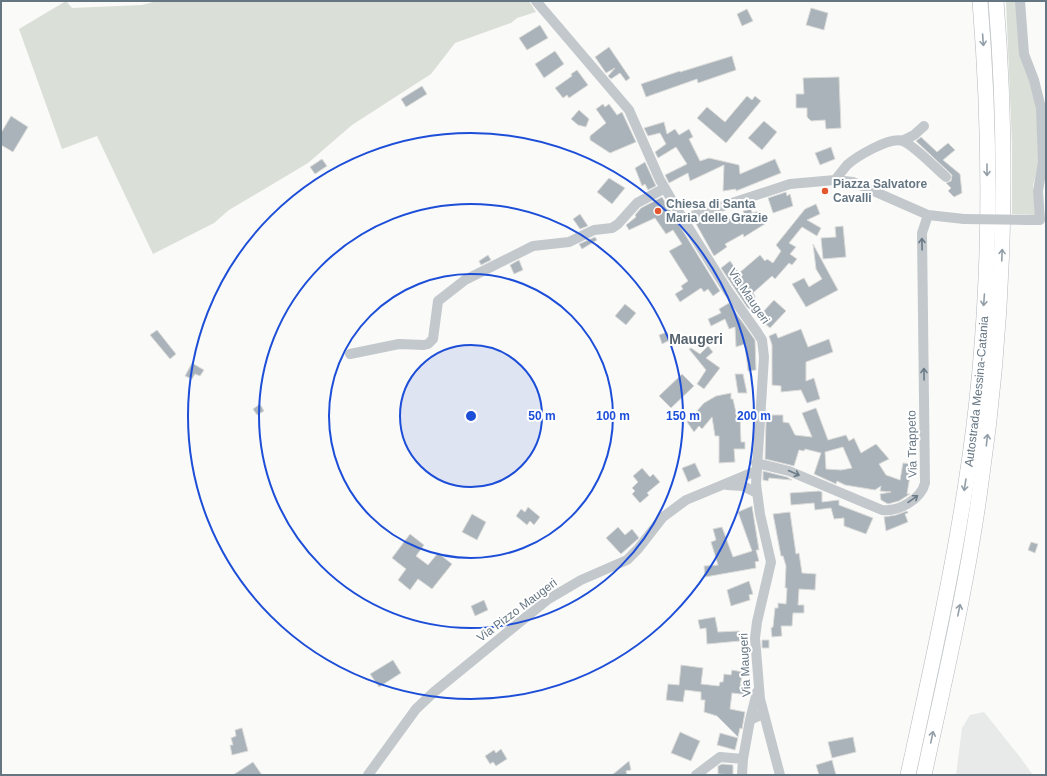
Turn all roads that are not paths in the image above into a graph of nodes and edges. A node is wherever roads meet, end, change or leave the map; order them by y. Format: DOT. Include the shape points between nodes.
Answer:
graph roads {
  1 [pos="536,1"];
  2 [pos="980,1"];
  3 [pos="996,1"];
  4 [pos="1020,1"];
  5 [pos="924,126"];
  6 [pos="902,141"];
  7 [pos="946,177"];
  8 [pos="835,180"];
  9 [pos="665,188"];
  10 [pos="928,216"];
  11 [pos="683,219"];
  12 [pos="1043,220"];
  13 [pos="350,354"];
  14 [pos="756,467"];
  15 [pos="725,485"];
  16 [pos="757,493"];
  17 [pos="758,686"];
  18 [pos="763,714"];
  19 [pos="750,720"];
  20 [pos="743,759"];
  21 [pos="368,775"];
  22 [pos="696,775"];
  23 [pos="742,775"];
  24 [pos="780,775"];
  25 [pos="908,775"];
  26 [pos="924,775"];
  1 -- 9 [label="street, Via Maugeri" via="629,110"];
  2 -- 25 [label="highway, Autostrada Messina-Catania, one-way" via="987,116 987,208 985,282 976,402 954,556"];
  26 -- 3 [label="highway, Autostrada Messina-Catania, one-way" via="969,560 991,404 1004,206 1003,113"];
  4 -- 12 [label="street" via="1024,54 1041,108 1043,162 1038,191"];
  5 -- 6 [label="street"];
  6 -- 7 [label="street"];
  6 -- 8 [label="street" via="893,141 872,149 847,166"];
  8 -- 10 [label="street" via="853,182"];
  8 -- 11 [label="street" via="790,184"];
  9 -- 11 [label="street, Via Maugeri"];
  9 -- 13 [label="street" via="637,203 612,228 594,230 569,242 533,246 465,280 438,301 433,339 428,344 399,344"];
  10 -- 12 [label="street, bridge"];
  14 -- 10 [label="street, Via Trappeto, one-way" via="789,471 882,510 897,509 923,490 925,483 922,233"];
  11 -- 14 [label="street, Via Maugeri" via="762,340 764,357"];
  14 -- 15 [label="street, Via Pizzo Maugeri"];
  14 -- 16 [label="street, Via Maugeri"];
  15 -- 16 [label="street" via="743,486"];
  15 -- 21 [label="street, Via Pizzo Maugeri" via="686,500 663,517 627,560 562,590 505,634 416,709"];
  16 -- 17 [label="street, Via Maugeri" via="771,562 756,622"];
  17 -- 18 [label="street, Via Maugeri"];
  17 -- 19 [label="street"];
  18 -- 19 [label="street"];
  18 -- 24 [label="street, Via Maugeri"];
  19 -- 20 [label="street"];
  20 -- 22 [label="street" via="720,757"];
  20 -- 23 [label="street"];
}
